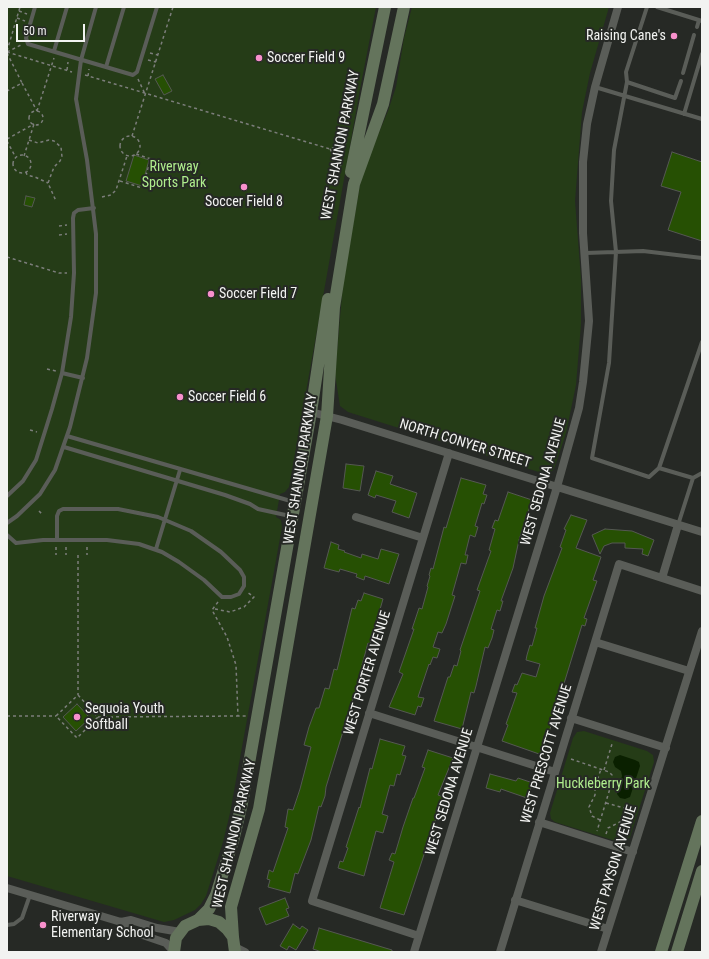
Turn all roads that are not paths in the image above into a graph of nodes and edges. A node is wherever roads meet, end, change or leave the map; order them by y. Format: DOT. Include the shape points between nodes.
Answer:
graph roads {
  1 [pos="35,7"];
  2 [pos="67,7"];
  3 [pos="96,7"];
  4 [pos="124,7"];
  5 [pos="157,7"];
  6 [pos="385,7"];
  7 [pos="404,7"];
  8 [pos="618,7"];
  9 [pos="647,7"];
  10 [pos="657,7"];
  11 [pos="700,21"];
  12 [pos="697,27"];
  13 [pos="694,35"];
  14 [pos="54,51"];
  15 [pos="702,57"];
  16 [pos="81,60"];
  17 [pos="106,67"];
  18 [pos="683,73"];
  19 [pos="681,81"];
  20 [pos="626,82"];
  21 [pos="595,87"];
  22 [pos="623,96"];
  23 [pos="684,114"];
  24 [pos="702,119"];
  25 [pos="94,208"];
  26 [pos="616,252"];
  27 [pos="586,253"];
  28 [pos="702,258"];
  29 [pos="702,342"];
  30 [pos="62,372"];
  31 [pos="83,378"];
  32 [pos="311,412"];
  33 [pos="327,416"];
  34 [pos="67,436"];
  35 [pos="64,447"];
  36 [pos="449,453"];
  37 [pos="659,468"];
  38 [pos="180,470"];
  39 [pos="702,473"];
  40 [pos="693,478"];
  41 [pos="176,481"];
  42 [pos="557,487"];
  43 [pos="7,496"];
  44 [pos="294,502"];
  45 [pos="292,516"];
  46 [pos="356,518"];
  47 [pos="165,520"];
  48 [pos="7,522"];
  49 [pos="678,524"];
  50 [pos="702,532"];
  51 [pos="7,535"];
  52 [pos="423,538"];
  53 [pos="57,540"];
  54 [pos="156,550"];
  55 [pos="662,578"];
  56 [pos="702,591"];
  57 [pos="294,606"];
  58 [pos="702,631"];
  59 [pos="595,642"];
  60 [pos="689,671"];
  61 [pos="370,713"];
  62 [pos="571,718"];
  63 [pos="478,747"];
  64 [pos="666,748"];
  65 [pos="555,772"];
  66 [pos="702,821"];
  67 [pos="539,822"];
  68 [pos="633,852"];
  69 [pos="702,871"];
  70 [pos="7,888"];
  71 [pos="30,895"];
  72 [pos="516,900"];
  73 [pos="198,920"];
  74 [pos="121,922"];
  75 [pos="7,925"];
  76 [pos="608,929"];
  77 [pos="180,932"];
  78 [pos="419,936"];
  79 [pos="237,947"];
  80 [pos="174,952"];
  81 [pos="414,952"];
  82 [pos="500,952"];
  83 [pos="601,952"];
  84 [pos="661,952"];
  85 [pos="677,952"];
  1 -- 14 [label="lane" via="27,42"];
  2 -- 14 [label="lane"];
  3 -- 16 [label="lane"];
  4 -- 17 [label="lane"];
  5 -- 17 [label="lane" via="137,72 133,75"];
  6 -- 32 [label="street, WEST SHANNON PARKWAY" via="323,325"];
  7 -- 33 [label="street, WEST SHANNON PARKWAY" via="383,104 354,184 334,307"];
  8 -- 21 [label="street, WEST SEDONA AVENUE"];
  9 -- 20 [label="lane" via="626,72"];
  10 -- 11 [label="lane"];
  11 -- 12 [label="lane"];
  13 -- 18 [label="lane"];
  14 -- 16 [label="lane"];
  15 -- 23 [label="lane"];
  16 -- 17 [label="lane"];
  16 -- 25 [label="lane" via="76,99"];
  19 -- 20 [label="lane" via="675,98"];
  20 -- 22 [label="lane"];
  21 -- 22 [label="lane"];
  21 -- 27 [label="street, WEST SEDONA AVENUE" via="587,124 583,162 583,233"];
  22 -- 23 [label="lane"];
  22 -- 26 [label="lane" via="612,180"];
  23 -- 24 [label="lane"];
  25 -- 30 [label="lane" via="78,210 72,218 74,273 71,317"];
  25 -- 31 [label="lane" via="96,293"];
  26 -- 27 [label="lane"];
  26 -- 28 [label="lane" via="666,252"];
  26 -- 37 [label="lane" via="609,362 592,458 649,477"];
  27 -- 42 [label="street, WEST SEDONA AVENUE" via="589,321 584,382 574,431"];
  29 -- 37 [label="lane"];
  30 -- 31 [label="lane"];
  30 -- 43 [label="lane" via="36,460 23,481"];
  31 -- 34 [label="lane"];
  32 -- 33 [label="street, NORTH CONYER STREET"];
  32 -- 44 [label="street, WEST SHANNON PARKWAY"];
  33 -- 36 [label="street, NORTH CONYER STREET"];
  33 -- 57 [label="street, WEST SHANNON PARKWAY"];
  34 -- 35 [label="lane"];
  34 -- 38 [label="lane"];
  35 -- 41 [label="lane"];
  35 -- 48 [label="lane" via="55,470 40,494"];
  36 -- 42 [label="street, NORTH CONYER STREET"];
  36 -- 52 [label="street, WEST PORTER AVENUE"];
  37 -- 40 [label="lane"];
  38 -- 41 [label="lane"];
  38 -- 44 [label="lane"];
  39 -- 40 [label="lane"];
  40 -- 49 [label="lane"];
  41 -- 45 [label="lane" via="225,495 258,509"];
  41 -- 47 [label="lane"];
  42 -- 49 [label="street, NORTH CONYER STREET"];
  42 -- 63 [label="street, WEST SEDONA AVENUE"];
  44 -- 45 [label="street, WEST SHANNON PARKWAY"];
  44 -- 57 [label="street" via="300,512 301,524 289,591"];
  45 -- 73 [label="street, WEST SHANNON PARKWAY" via="238,822 216,895 209,909"];
  46 -- 52 [label="street"];
  47 -- 53 [label="lane" via="118,509 63,509 57,516"];
  47 -- 54 [label="lane"];
  47 -- 54 [label="lane" via="191,531 232,561 244,578 242,589 239,594 231,597 221,596 179,562"];
  49 -- 50 [label="street, NORTH CONYER STREET"];
  49 -- 55 [label="street"];
  51 -- 53 [label="lane" via="16,543"];
  52 -- 61 [label="street, WEST PORTER AVENUE"];
  53 -- 54 [label="lane" via="107,540 139,544"];
  55 -- 56 [label="street"];
  55 -- 59 [label="street, WEST PRESCOTT AVENUE" via="619,564"];
  57 -- 79 [label="street, WEST SHANNON PARKWAY" via="259,808 231,908"];
  58 -- 60 [label="street, WEST PAYSON AVENUE"];
  59 -- 60 [label="street"];
  59 -- 62 [label="street, WEST PRESCOTT AVENUE"];
  60 -- 64 [label="street, WEST PAYSON AVENUE"];
  61 -- 63 [label="street"];
  61 -- 78 [label="street, WEST PORTER AVENUE" via="312,902"];
  62 -- 64 [label="street"];
  62 -- 65 [label="street, WEST PRESCOTT AVENUE"];
  63 -- 65 [label="street"];
  63 -- 78 [label="street, WEST SEDONA AVENUE"];
  64 -- 68 [label="street, WEST PAYSON AVENUE"];
  65 -- 67 [label="street, WEST PRESCOTT AVENUE"];
  66 -- 84 [label="street"];
  67 -- 68 [label="street"];
  67 -- 72 [label="street, WEST PRESCOTT AVENUE"];
  68 -- 76 [label="street, WEST PAYSON AVENUE"];
  69 -- 85 [label="street"];
  70 -- 71 [label="street"];
  71 -- 74 [label="street"];
  71 -- 75 [label="lane" via="22,918 14,924"];
  72 -- 76 [label="street"];
  72 -- 82 [label="street, WEST PRESCOTT AVENUE"];
  73 -- 77 [label="street, WEST SHANNON PARKWAY" via="191,922"];
  73 -- 79 [label="street" via="209,919 219,922 227,928"];
  74 -- 77 [label="street" via="131,920"];
  74 -- 80 [label="street" via="128,930 166,944"];
  76 -- 83 [label="street, WEST PAYSON AVENUE"];
  77 -- 80 [label="street" via="174,945"];
  78 -- 81 [label="street, WEST SEDONA AVENUE"];
}
